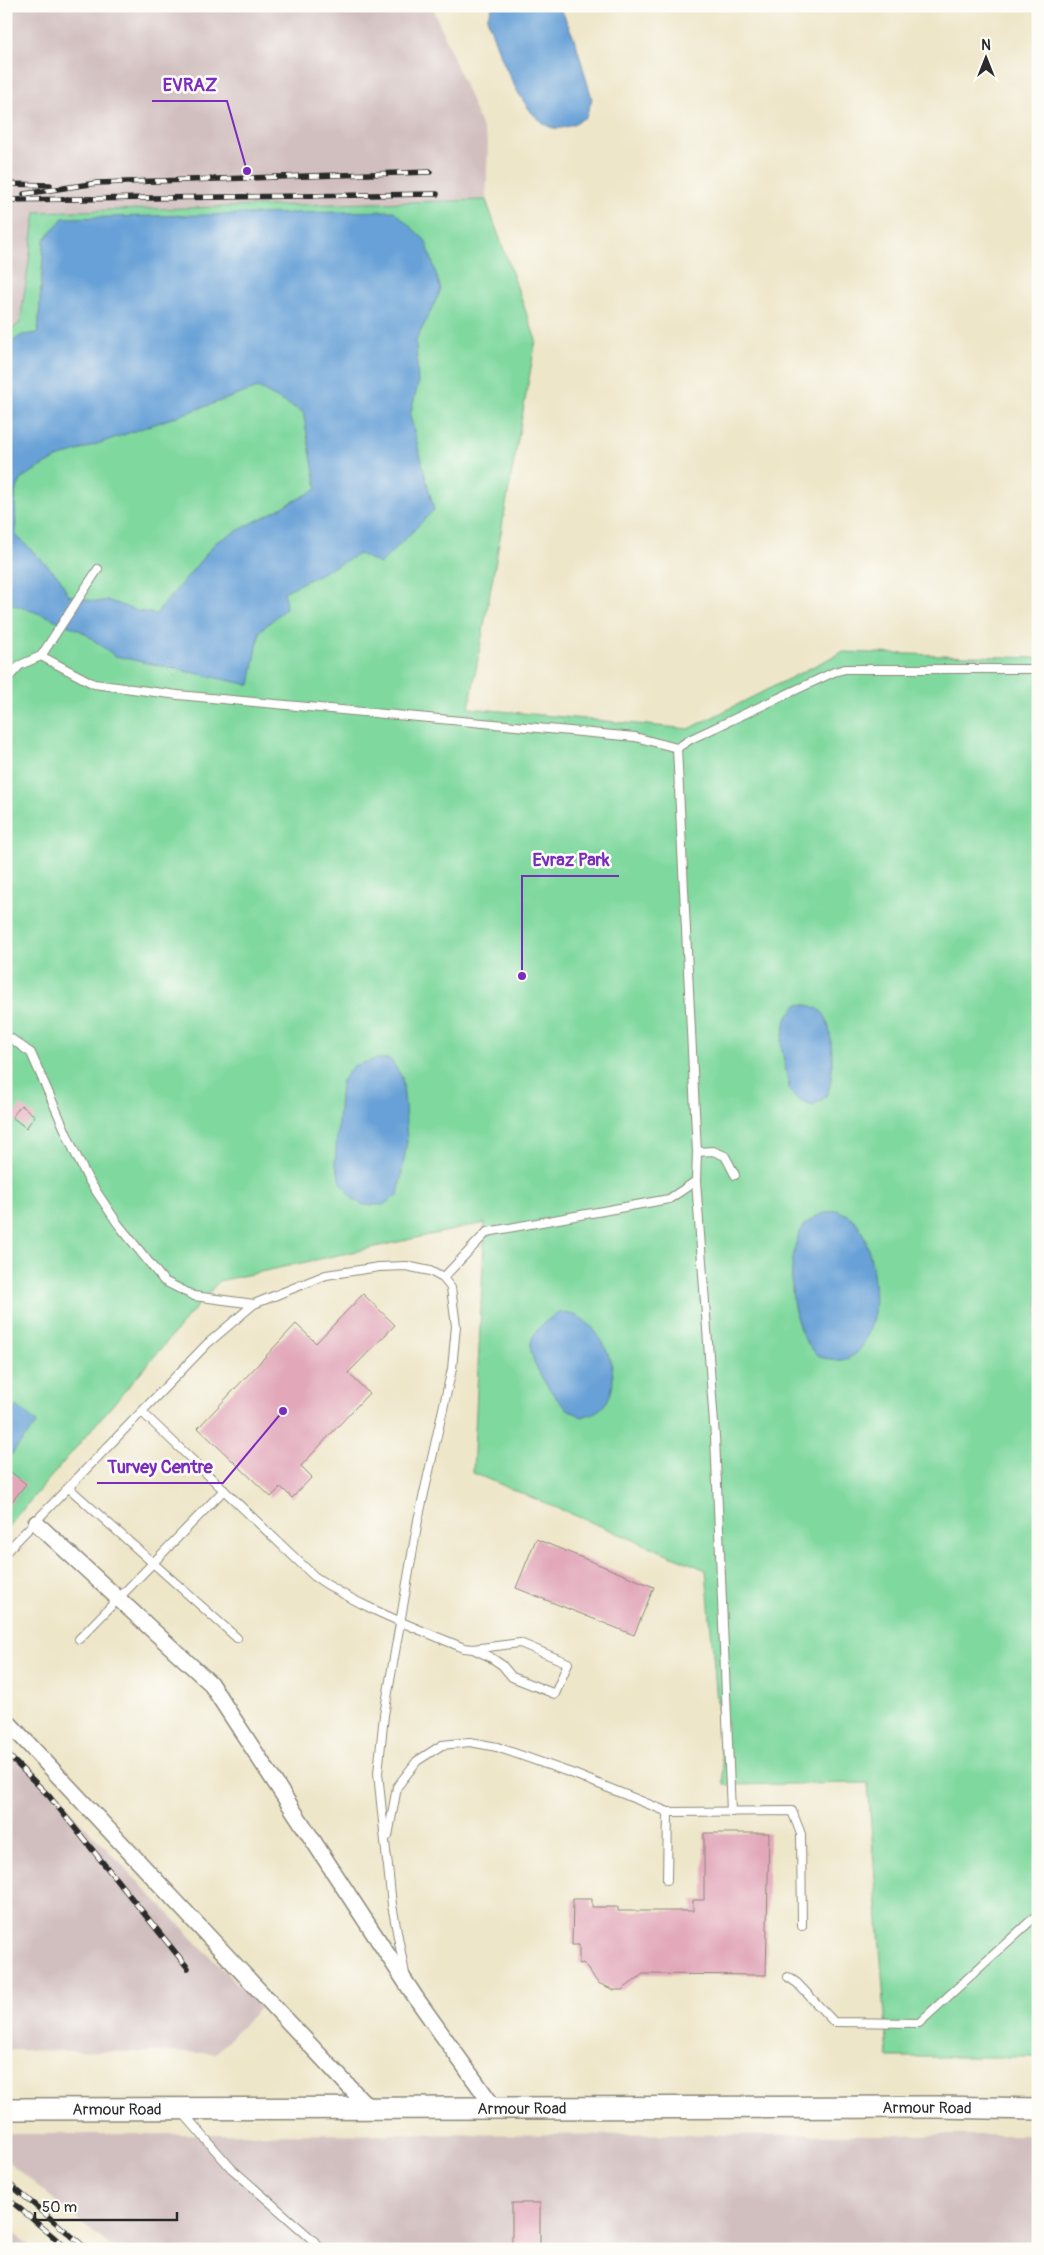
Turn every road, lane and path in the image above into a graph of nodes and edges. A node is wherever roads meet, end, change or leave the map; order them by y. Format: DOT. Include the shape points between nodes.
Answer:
graph roads {
  1 [pos="96,573"];
  2 [pos="41,656"];
  3 [pos="1038,668"];
  4 [pos="6,680"];
  5 [pos="677,748"];
  6 [pos="6,1036"];
  7 [pos="697,1152"];
  8 [pos="734,1176"];
  9 [pos="696,1180"];
  10 [pos="443,1278"];
  11 [pos="254,1304"];
  12 [pos="142,1412"];
  13 [pos="69,1488"];
  14 [pos="224,1490"];
  15 [pos="36,1523"];
  16 [pos="6,1552"];
  17 [pos="153,1563"];
  18 [pos="118,1599"];
  19 [pos="400,1622"];
  20 [pos="237,1638"];
  21 [pos="78,1639"];
  22 [pos="473,1649"];
  23 [pos="6,1720"];
  24 [pos="668,1812"];
  25 [pos="731,1812"];
  26 [pos="387,1861"];
  27 [pos="667,1880"];
  28 [pos="1038,1914"];
  29 [pos="802,1926"];
  30 [pos="788,1976"];
  31 [pos="406,1981"];
  32 [pos="6,2109"];
  33 [pos="370,2109"];
  34 [pos="495,2109"];
  35 [pos="1038,2109"];
  36 [pos="181,2110"];
  37 [pos="323,2249"];
  1 -- 2 [label="lane"];
  2 -- 4 [label="lane" via="20,665"];
  2 -- 5 [label="lane" via="85,680 108,687 635,737"];
  3 -- 5 [label="lane" via="845,669"];
  5 -- 7 [label="lane"];
  6 -- 11 [label="lane" via="31,1053 88,1179 118,1224 164,1281 194,1296"];
  7 -- 8 [label="lane" via="713,1151 725,1156"];
  7 -- 9 [label="lane"];
  9 -- 10 [label="lane" via="669,1199 487,1232"];
  9 -- 25 [label="lane" via="715,1437"];
  10 -- 11 [label="lane" via="430,1271 406,1266 379,1267 326,1275"];
  10 -- 19 [label="lane" via="451,1288 456,1326 452,1369 418,1520"];
  11 -- 12 [label="lane" via="207,1344"];
  12 -- 13 [label="lane"];
  12 -- 14 [label="lane"];
  13 -- 15 [label="lane"];
  13 -- 17 [label="lane"];
  14 -- 17 [label="lane"];
  14 -- 19 [label="lane" via="314,1576 332,1589"];
  15 -- 16 [label="lane"];
  15 -- 18 [label="street"];
  17 -- 18 [label="lane"];
  17 -- 20 [label="lane"];
  18 -- 21 [label="lane"];
  18 -- 31 [label="street" via="210,1683"];
  19 -- 22 [label="lane"];
  19 -- 26 [label="lane" via="378,1773"];
  22 -- 22 [label="lane" via="520,1643 568,1663 555,1694 512,1677 502,1665"];
  23 -- 33 [label="street"];
  24 -- 25 [label="lane"];
  24 -- 26 [label="lane" via="574,1774 496,1748 470,1742 442,1745 417,1761 398,1787 389,1824"];
  24 -- 27 [label="lane"];
  25 -- 29 [label="lane" via="792,1811 800,1834"];
  26 -- 31 [label="lane"];
  28 -- 30 [label="lane" via="919,2023 834,2022"];
  31 -- 34 [label="street"];
  32 -- 36 [label="street, Armour Road"];
  33 -- 34 [label="street, Armour Road"];
  33 -- 36 [label="street, Armour Road"];
  34 -- 35 [label="street, Armour Road"];
  36 -- 37 [label="lane" via="231,2168"];
}
